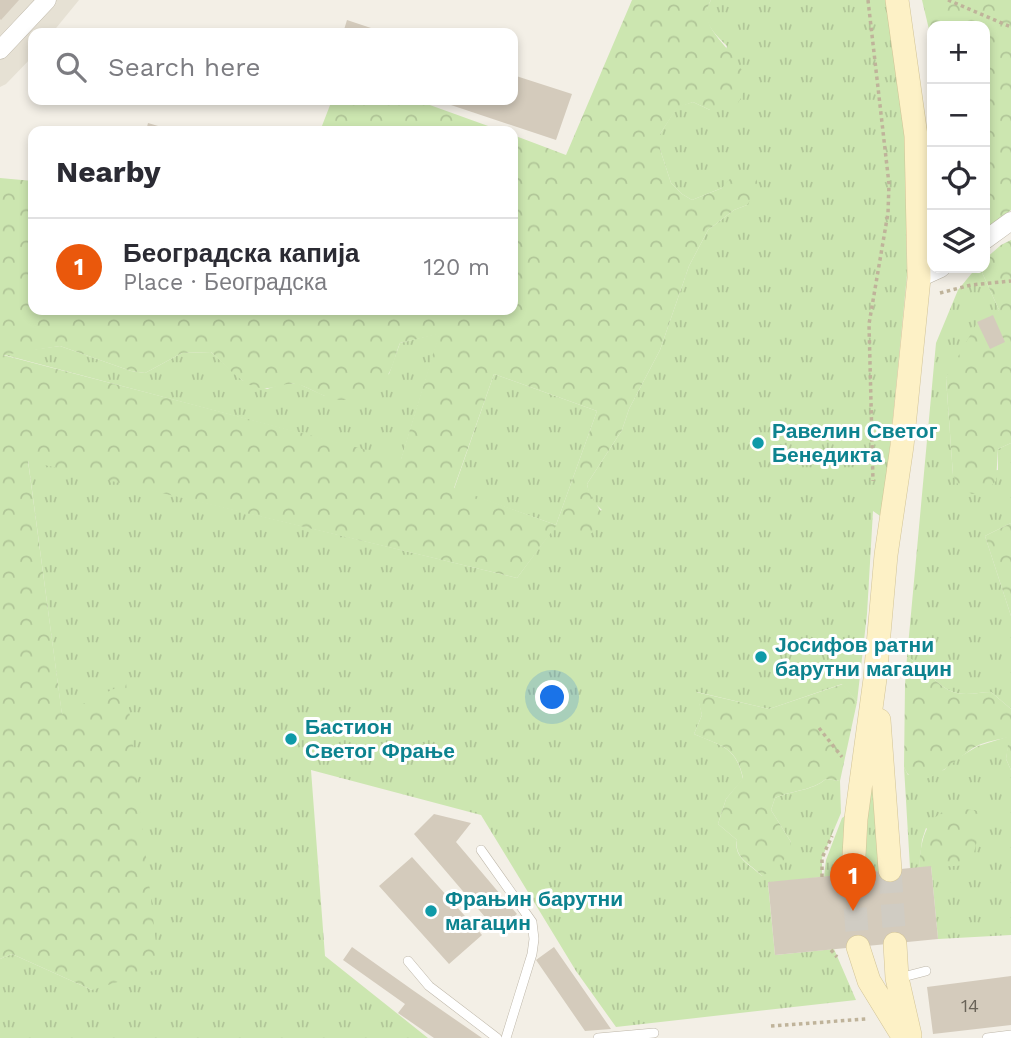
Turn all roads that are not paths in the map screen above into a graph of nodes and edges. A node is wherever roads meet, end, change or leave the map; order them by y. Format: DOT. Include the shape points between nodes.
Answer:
graph roads {
  1 [pos="47,0"];
  2 [pos="897,0"];
  3 [pos="0,50"];
  4 [pos="1011,221"];
  5 [pos="927,223"];
  6 [pos="990,236"];
  7 [pos="933,273"];
  8 [pos="875,679"];
  9 [pos="481,850"];
  10 [pos="890,870"];
  11 [pos="853,874"];
  12 [pos="895,944"];
  13 [pos="858,947"];
  14 [pos="408,961"];
  15 [pos="926,971"];
  16 [pos="897,978"];
  17 [pos="654,1033"];
  18 [pos="1011,1035"];
  19 [pos="497,1038"];
  20 [pos="506,1038"];
  21 [pos="598,1038"];
  22 [pos="905,1038"];
  23 [pos="911,1038"];
  24 [pos="987,1038"];
  1 -- 3 [label="street"];
  2 -- 5 [label="main road"];
  4 -- 6 [label="street"];
  7 -- 8 [label="main road" via="886,555"];
  8 -- 10 [label="main road"];
  8 -- 11 [label="main road"];
  9 -- 20 [label="lane" via="532,922 534,939"];
  12 -- 16 [label="main road"];
  13 -- 22 [label="main road" via="869,981"];
  14 -- 19 [label="lane" via="429,986"];
  15 -- 16 [label="lane"];
  16 -- 23 [label="main road"];
  17 -- 21 [label="lane"];
  18 -- 24 [label="lane"];
}
